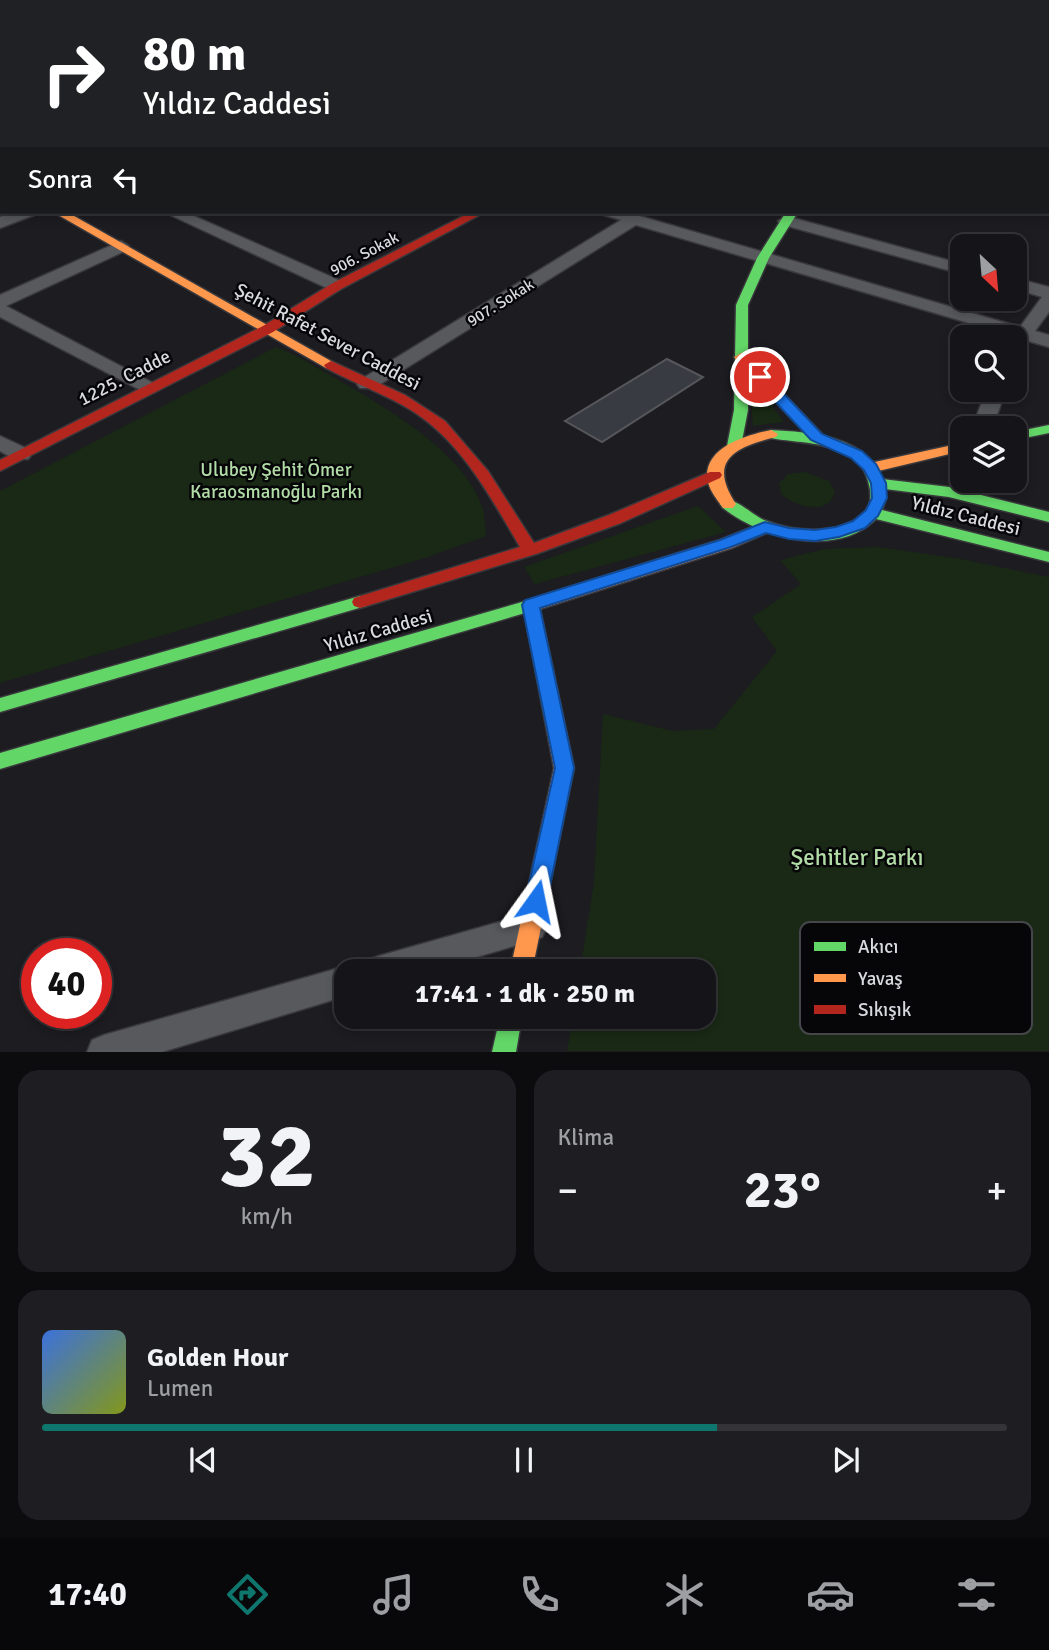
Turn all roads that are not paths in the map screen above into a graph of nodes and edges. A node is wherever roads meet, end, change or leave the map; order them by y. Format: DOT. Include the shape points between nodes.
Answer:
graph roads {
  1 [pos="24,214"];
  2 [pos="63,214"];
  3 [pos="176,214"];
  4 [pos="475,214"];
  5 [pos="617,214"];
  6 [pos="789,216"];
  7 [pos="633,219"];
  8 [pos="0,223"];
  9 [pos="121,246"];
  10 [pos="763,258"];
  11 [pos="950,265"];
  12 [pos="337,286"];
  13 [pos="1027,287"];
  14 [pos="1049,293"];
  15 [pos="1049,300"];
  16 [pos="0,302"];
  17 [pos="0,310"];
  18 [pos="976,325"];
  19 [pos="268,329"];
  20 [pos="1027,330"];
  21 [pos="1027,339"];
  22 [pos="1049,341"];
  23 [pos="741,357"];
  24 [pos="367,384"];
  25 [pos="148,388"];
  26 [pos="1049,429"];
  27 [pos="1027,434"];
  28 [pos="817,437"];
  29 [pos="0,442"];
  30 [pos="734,446"];
  31 [pos="950,450"];
  32 [pos="21,454"];
  33 [pos="0,466"];
  34 [pos="870,467"];
  35 [pos="715,475"];
  36 [pos="879,483"];
  37 [pos="873,513"];
  38 [pos="1049,517"];
  39 [pos="765,527"];
  40 [pos="530,550"];
  41 [pos="1049,557"];
  42 [pos="531,605"];
  43 [pos="0,705"];
  44 [pos="0,761"];
  45 [pos="531,927"];
  46 [pos="420,959"];
  47 [pos="524,959"];
  48 [pos="334,985"];
  49 [pos="509,1029"];
  50 [pos="104,1052"];
  51 [pos="504,1052"];
  1 -- 8 [label="street"];
  2 -- 9 [label="main road, Şehit Rafet Sever Caddesi"];
  3 -- 12 [label="street"];
  4 -- 12 [label="main road, 906. Sokak"];
  5 -- 7 [label="street"];
  6 -- 10 [label="main road"];
  6 -- 11 [label="street"];
  7 -- 10 [label="street"];
  7 -- 24 [label="street, 907. Sokak"];
  9 -- 16 [label="street"];
  9 -- 19 [label="main road, Şehit Rafet Sever Caddesi"];
  10 -- 18 [label="street"];
  10 -- 23 [label="main road" via="742,305"];
  12 -- 19 [label="main road, 906. Sokak"];
  13 -- 14 [label="street"];
  15 -- 20 [label="street"];
  17 -- 25 [label="street"];
  19 -- 24 [label="main road, Şehit Rafet Sever Caddesi"];
  19 -- 25 [label="main road, 1225. Cadde"];
  21 -- 22 [label="street"];
  23 -- 28 [label="main road"];
  23 -- 30 [label="main road" via="741,410"];
  24 -- 40 [label="main road, Şehit Rafet Sever Caddesi" via="422,411 463,447"];
  25 -- 32 [label="main road, 1225. Cadde"];
  26 -- 27 [label="main road"];
  28 -- 30 [label="main road" via="771,434"];
  28 -- 34 [label="main road" via="847,449"];
  29 -- 32 [label="street"];
  30 -- 35 [label="main road" via="720,459"];
  31 -- 34 [label="main road"];
  32 -- 33 [label="main road, 1225. Cadde"];
  34 -- 36 [label="main road"];
  35 -- 39 [label="main road" via="728,504"];
  35 -- 40 [label="main road, Yıldız Caddesi" via="615,520"];
  36 -- 37 [label="main road" via="880,498"];
  36 -- 38 [label="main road, Yıldız Caddesi" via="949,492"];
  37 -- 39 [label="main road" via="859,524 827,534 789,534"];
  37 -- 41 [label="main road, Yıldız Caddesi"];
  39 -- 42 [label="main road, Yıldız Caddesi" via="726,544"];
  40 -- 43 [label="main road, Yıldız Caddesi"];
  42 -- 44 [label="main road, Yıldız Caddesi"];
  42 -- 45 [label="main road" via="565,768"];
  45 -- 46 [label="street"];
  45 -- 47 [label="main road"];
  48 -- 50 [label="street"];
  49 -- 51 [label="main road"];
}
